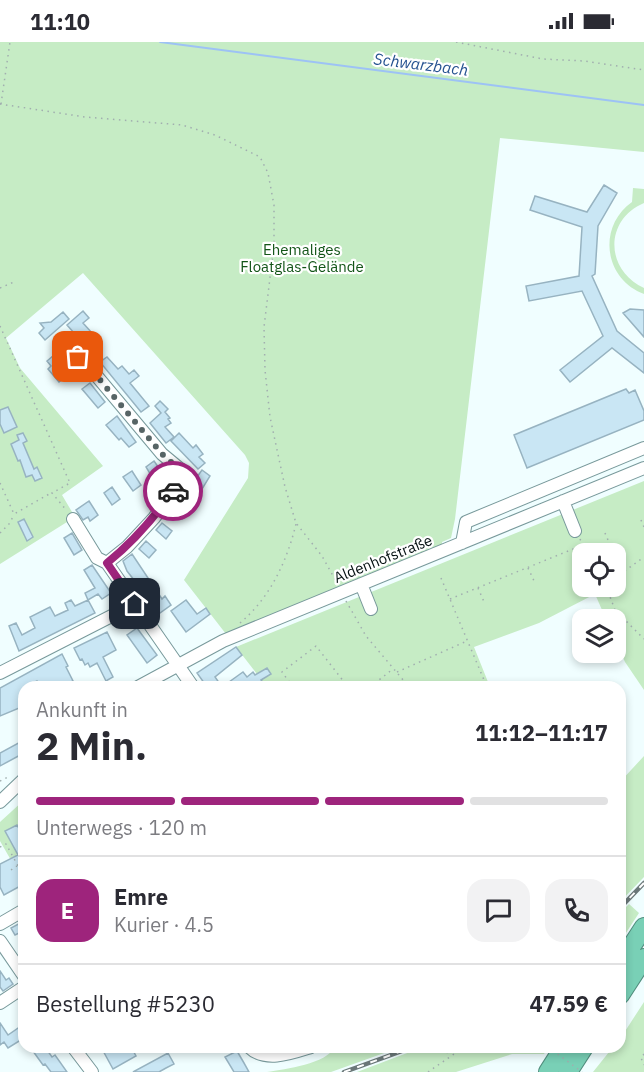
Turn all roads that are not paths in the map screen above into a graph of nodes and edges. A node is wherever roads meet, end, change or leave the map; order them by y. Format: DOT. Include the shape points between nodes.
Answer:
graph roads {
  1 [pos="65,346"];
  2 [pos="644,448"];
  3 [pos="644,468"];
  4 [pos="569,479"];
  5 [pos="576,496"];
  6 [pos="563,501"];
  7 [pos="73,519"];
  8 [pos="575,531"];
  9 [pos="462,543"];
  10 [pos="107,563"];
  11 [pos="361,585"];
  12 [pos="135,604"];
  13 [pos="371,609"];
  14 [pos="177,665"];
  15 [pos="0,673"];
  16 [pos="149,681"];
  17 [pos="189,681"];
  18 [pos="18,785"];
  19 [pos="0,802"];
  20 [pos="18,914"];
  21 [pos="0,924"];
  22 [pos="644,927"];
  23 [pos="0,941"];
  24 [pos="626,955"];
  25 [pos="644,958"];
  26 [pos="18,967"];
  27 [pos="626,986"];
  28 [pos="18,991"];
  29 [pos="0,1003"];
  30 [pos="78,1053"];
  31 [pos="258,1053"];
  32 [pos="283,1053"];
  33 [pos="560,1053"];
  34 [pos="580,1053"];
  35 [pos="92,1072"];
  36 [pos="548,1072"];
  37 [pos="568,1072"];
  1 -- 10 [label="street" via="90,368 180,470 180,482 154,518"];
  2 -- 4 [label="street"];
  3 -- 5 [label="street, Aldenhofstraße"];
  4 -- 5 [label="street"];
  4 -- 9 [label="street" via="466,522"];
  5 -- 6 [label="street, Aldenhofstraße"];
  6 -- 8 [label="street"];
  6 -- 9 [label="street, Aldenhofstraße"];
  7 -- 10 [label="street" via="97,558"];
  9 -- 11 [label="street, Aldenhofstraße"];
  10 -- 12 [label="street"];
  11 -- 13 [label="street"];
  11 -- 14 [label="street, Aldenhofstraße" via="223,641"];
  12 -- 14 [label="street"];
  12 -- 15 [label="street"];
  14 -- 16 [label="street, Aldenhofstraße"];
  14 -- 17 [label="street"];
  18 -- 19 [label="street"];
  20 -- 21 [label="street"];
  22 -- 24 [label="highway"];
  23 -- 26 [label="street"];
  25 -- 27 [label="highway"];
  28 -- 29 [label="street"];
  30 -- 35 [label="street"];
  31 -- 32 [label="street"];
  33 -- 36 [label="highway"];
  34 -- 37 [label="highway"];
}
